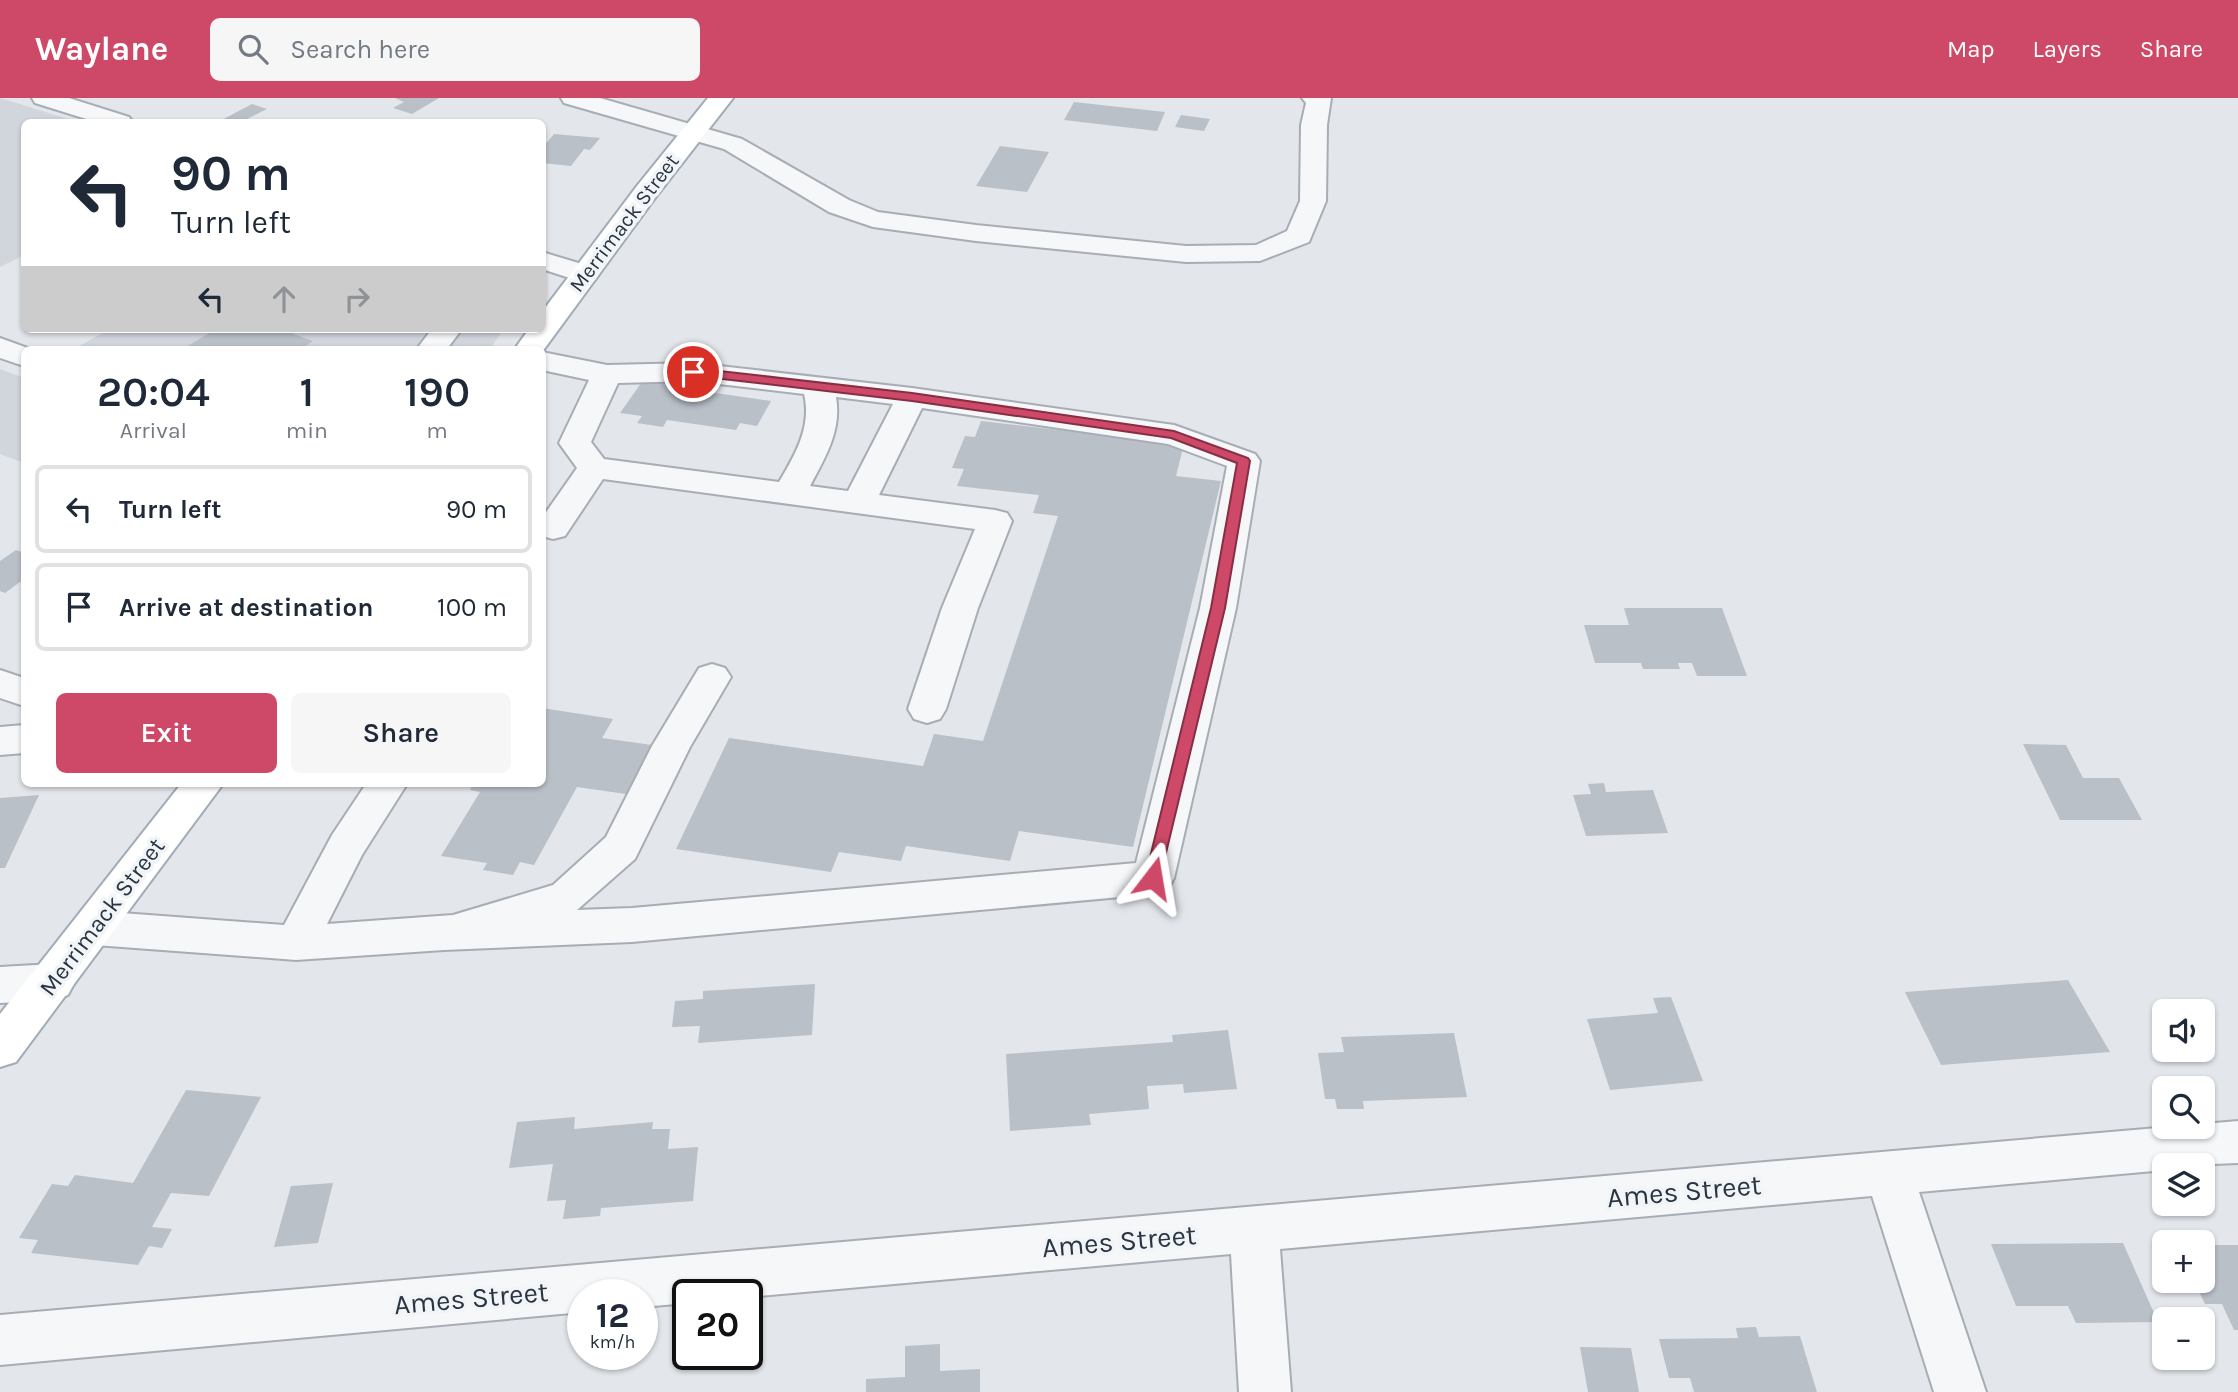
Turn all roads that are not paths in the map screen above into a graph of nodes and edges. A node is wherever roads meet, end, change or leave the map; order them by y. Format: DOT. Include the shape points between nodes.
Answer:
graph roads {
  1 [pos="44,98"];
  2 [pos="573,98"];
  3 [pos="721,98"];
  4 [pos="1314,98"];
  5 [pos="110,119"];
  6 [pos="693,133"];
  7 [pos="546,261"];
  8 [pos="585,274"];
  9 [pos="546,327"];
  10 [pos="0,347"];
  11 [pos="21,356"];
  12 [pos="546,362"];
  13 [pos="607,374"];
  14 [pos="817,386"];
  15 [pos="912,397"];
  16 [pos="594,468"];
  17 [pos="790,492"];
  18 [pos="858,502"];
  19 [pos="546,534"];
  20 [pos="712,677"];
  21 [pos="0,683"];
  22 [pos="21,692"];
  23 [pos="927,709"];
  24 [pos="21,739"];
  25 [pos="0,741"];
  26 [pos="201,787"];
  27 [pos="385,787"];
  28 [pos="95,928"];
  29 [pos="444,933"];
  30 [pos="296,943"];
  31 [pos="53,982"];
  32 [pos="0,985"];
  33 [pos="0,1048"];
  34 [pos="2238,1142"];
  35 [pos="1889,1173"];
  36 [pos="1254,1229"];
  37 [pos="0,1339"];
  38 [pos="1265,1392"];
  39 [pos="1960,1392"];
  1 -- 5 [label="street"];
  2 -- 6 [label="street"];
  3 -- 6 [label="main road, Merrimack Street"];
  4 -- 6 [label="street" via="1319,99 1313,201 1299,236 1260,253 1186,254 873,219 839,206 733,144"];
  6 -- 8 [label="main road, Merrimack Street"];
  7 -- 8 [label="street"];
  8 -- 9 [label="main road, Merrimack Street"];
  10 -- 11 [label="street"];
  12 -- 13 [label="street"];
  13 -- 14 [label="street" via="693,372"];
  13 -- 16 [label="street" via="575,443"];
  14 -- 15 [label="street"];
  14 -- 17 [label="street" via="823,419"];
  15 -- 18 [label="street"];
  15 -- 29 [label="street" via="1174,435 1244,461 1218,608 1153,878 632,925"];
  16 -- 17 [label="street"];
  16 -- 19 [label="street"];
  17 -- 18 [label="street"];
  18 -- 23 [label="street" via="995,521"];
  20 -- 29 [label="street" via="671,746 621,848 567,897"];
  21 -- 22 [label="street"];
  24 -- 25 [label="street"];
  26 -- 28 [label="main road, Merrimack Street"];
  27 -- 30 [label="street" via="346,846"];
  28 -- 30 [label="street"];
  28 -- 31 [label="main road, Merrimack Street"];
  29 -- 30 [label="street"];
  31 -- 32 [label="street"];
  31 -- 33 [label="main road, Merrimack Street"];
  34 -- 35 [label="street, Ames Street"];
  35 -- 36 [label="street, Ames Street"];
  35 -- 39 [label="street"];
  36 -- 37 [label="street, Ames Street"];
  36 -- 38 [label="street"];
}
